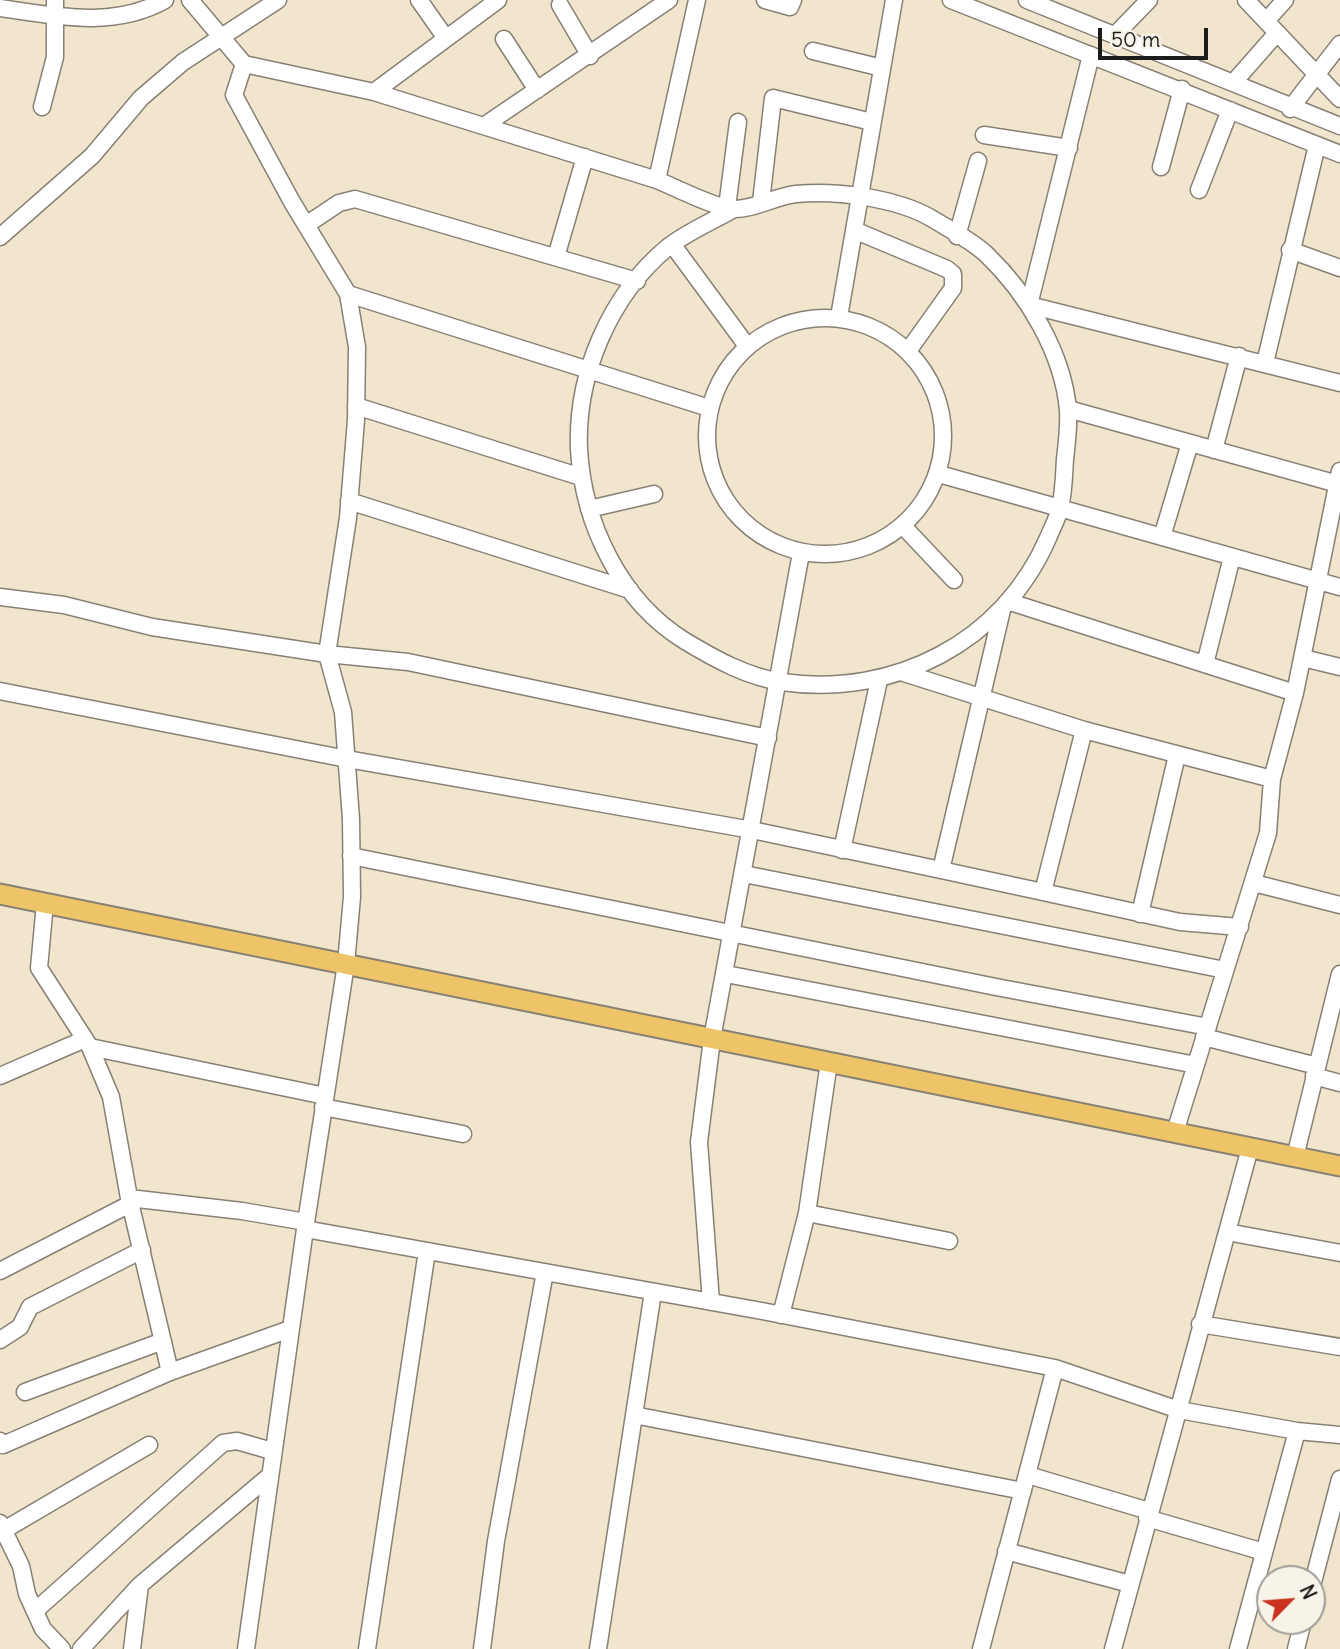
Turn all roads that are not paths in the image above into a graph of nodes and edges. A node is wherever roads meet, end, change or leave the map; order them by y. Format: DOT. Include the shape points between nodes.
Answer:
graph roads {
  1 [pos="165,0"];
  2 [pos="190,0"];
  3 [pos="278,0"];
  4 [pos="419,0"];
  5 [pos="467,0"];
  6 [pos="498,0"];
  7 [pos="669,0"];
  8 [pos="697,0"];
  9 [pos="765,0"];
  10 [pos="793,0"];
  11 [pos="894,0"];
  12 [pos="951,0"];
  13 [pos="1027,0"];
  14 [pos="1149,0"];
  15 [pos="1246,0"];
  16 [pos="1286,0"];
  17 [pos="560,5"];
  18 [pos="55,7"];
  19 [pos="0,8"];
  20 [pos="477,14"];
  21 [pos="1272,27"];
  22 [pos="1112,34"];
  23 [pos="221,37"];
  24 [pos="445,37"];
  25 [pos="504,39"];
  26 [pos="1340,44"];
  27 [pos="813,51"];
  28 [pos="590,56"];
  29 [pos="1096,57"];
  30 [pos="244,64"];
  31 [pos="882,68"];
  32 [pos="1316,71"];
  33 [pos="1233,83"];
  34 [pos="1182,89"];
  35 [pos="537,90"];
  36 [pos="374,92"];
  37 [pos="1340,99"];
  38 [pos="42,107"];
  39 [pos="1290,109"];
  40 [pos="1230,110"];
  41 [pos="738,122"];
  42 [pos="872,122"];
  43 [pos="485,125"];
  44 [pos="1340,126"];
  45 [pos="984,135"];
  46 [pos="1317,145"];
  47 [pos="1069,148"];
  48 [pos="1340,154"];
  49 [pos="585,158"];
  50 [pos="978,161"];
  51 [pos="1161,167"];
  52 [pos="657,180"];
  53 [pos="1199,190"];
  54 [pos="860,195"];
  55 [pos="761,202"];
  56 [pos="729,209"];
  57 [pos="306,225"];
  58 [pos="853,230"];
  59 [pos="957,236"];
  60 [pos="0,237"];
  61 [pos="673,244"];
  62 [pos="1290,250"];
  63 [pos="556,257"];
  64 [pos="1340,268"];
  65 [pos="637,281"];
  66 [pos="348,295"];
  67 [pos="1030,305"];
  68 [pos="839,317"];
  69 [pos="747,346"];
  70 [pos="908,351"];
  71 [pos="1239,356"];
  72 [pos="1265,363"];
  73 [pos="587,370"];
  74 [pos="1340,383"];
  75 [pos="356,406"];
  76 [pos="709,408"];
  77 [pos="1068,409"];
  78 [pos="1190,443"];
  79 [pos="1214,450"];
  80 [pos="939,474"];
  81 [pos="581,477"];
  82 [pos="1339,477"];
  83 [pos="654,494"];
  84 [pos="349,501"];
  85 [pos="1060,508"];
  86 [pos="589,509"];
  87 [pos="904,526"];
  88 [pos="1162,537"];
  89 [pos="801,553"];
  90 [pos="1232,556"];
  91 [pos="954,580"];
  92 [pos="1319,581"];
  93 [pos="1340,587"];
  94 [pos="630,590"];
  95 [pos="0,597"];
  96 [pos="1006,606"];
  97 [pos="327,654"];
  98 [pos="1303,657"];
  99 [pos="1205,664"];
  100 [pos="1340,667"];
  101 [pos="904,673"];
  102 [pos="879,680"];
  103 [pos="778,681"];
  104 [pos="0,691"];
  105 [pos="1295,693"];
  106 [pos="981,699"];
  107 [pos="1084,730"];
  108 [pos="768,738"];
  109 [pos="1178,755"];
  110 [pos="347,759"];
  111 [pos="1272,779"];
  112 [pos="751,830"];
  113 [pos="842,850"];
  114 [pos="351,856"];
  115 [pos="941,870"];
  116 [pos="744,874"];
  117 [pos="1254,883"];
  118 [pos="1043,891"];
  119 [pos="2,896"];
  120 [pos="45,903"];
  121 [pos="1340,905"];
  122 [pos="1140,914"];
  123 [pos="1240,928"];
  124 [pos="733,934"];
  125 [pos="346,964"];
  126 [pos="1225,970"];
  127 [pos="726,974"];
  128 [pos="1340,974"];
  129 [pos="1206,1032"];
  130 [pos="712,1039"];
  131 [pos="87,1043"];
  132 [pos="829,1062"];
  133 [pos="1196,1065"];
  134 [pos="1316,1071"];
  135 [pos="0,1076"];
  136 [pos="1340,1083"];
  137 [pos="324,1101"];
  138 [pos="1175,1132"];
  139 [pos="463,1134"];
  140 [pos="1250,1148"];
  141 [pos="1295,1157"];
  142 [pos="1340,1166"];
  143 [pos="130,1201"];
  144 [pos="807,1213"];
  145 [pos="305,1226"];
  146 [pos="1227,1232"];
  147 [pos="949,1241"];
  148 [pos="142,1250"];
  149 [pos="427,1251"];
  150 [pos="1340,1253"];
  151 [pos="0,1271"];
  152 [pos="545,1272"];
  153 [pos="653,1292"];
  154 [pos="710,1302"];
  155 [pos="780,1315"];
  156 [pos="1200,1324"];
  157 [pos="290,1329"];
  158 [pos="0,1340"];
  159 [pos="163,1342"];
  160 [pos="1340,1347"];
  161 [pos="1055,1368"];
  162 [pos="170,1372"];
  163 [pos="25,1392"];
  164 [pos="1179,1410"];
  165 [pos="634,1415"];
  166 [pos="1297,1431"];
  167 [pos="1340,1435"];
  168 [pos="1,1445"];
  169 [pos="149,1445"];
  170 [pos="272,1451"];
  171 [pos="268,1477"];
  172 [pos="1340,1479"];
  173 [pos="1025,1483"];
  174 [pos="1148,1515"];
  175 [pos="2,1527"];
  176 [pos="1006,1552"];
  177 [pos="1264,1552"];
  178 [pos="1317,1565"];
  179 [pos="1130,1584"];
  180 [pos="140,1586"];
  181 [pos="35,1611"];
  182 [pos="62,1649"];
  183 [pos="81,1649"];
  184 [pos="132,1649"];
  185 [pos="246,1649"];
  186 [pos="367,1649"];
  187 [pos="482,1649"];
  188 [pos="598,1649"];
  189 [pos="981,1649"];
  190 [pos="1113,1649"];
  191 [pos="1238,1649"];
  1 -- 18 [label="street" via="144,12 93,20"];
  2 -- 23 [label="street"];
  3 -- 23 [label="street"];
  4 -- 24 [label="street"];
  5 -- 20 [label="street"];
  6 -- 20 [label="street"];
  7 -- 28 [label="street"];
  8 -- 52 [label="street"];
  9 -- 10 [label="street" via="790,7"];
  11 -- 31 [label="street"];
  12 -- 29 [label="street"];
  13 -- 22 [label="street"];
  14 -- 22 [label="street"];
  15 -- 21 [label="street"];
  16 -- 21 [label="street"];
  17 -- 28 [label="street"];
  18 -- 19 [label="street"];
  18 -- 38 [label="street" via="55,57"];
  20 -- 24 [label="street"];
  21 -- 32 [label="street"];
  21 -- 33 [label="street"];
  22 -- 29 [label="street"];
  22 -- 33 [label="street"];
  23 -- 30 [label="street"];
  23 -- 60 [label="street" via="141,98 92,156"];
  24 -- 36 [label="street"];
  25 -- 35 [label="street"];
  26 -- 32 [label="street"];
  27 -- 31 [label="street"];
  28 -- 35 [label="street"];
  29 -- 34 [label="street"];
  29 -- 47 [label="street"];
  30 -- 36 [label="street"];
  30 -- 57 [label="street" via="234,95"];
  31 -- 42 [label="street"];
  32 -- 37 [label="street"];
  32 -- 39 [label="street"];
  33 -- 39 [label="street"];
  34 -- 40 [label="street"];
  34 -- 51 [label="street"];
  35 -- 43 [label="street"];
  36 -- 43 [label="street"];
  39 -- 44 [label="street"];
  40 -- 46 [label="street"];
  40 -- 53 [label="street"];
  41 -- 56 [label="street"];
  42 -- 54 [label="street"];
  42 -- 55 [label="street" via="773,99"];
  43 -- 49 [label="street"];
  45 -- 47 [label="street"];
  46 -- 48 [label="street"];
  46 -- 62 [label="street"];
  47 -- 67 [label="street"];
  49 -- 52 [label="street"];
  49 -- 63 [label="street"];
  50 -- 59 [label="street"];
  52 -- 56 [label="street"];
  54 -- 55 [label="street" via="795,194"];
  54 -- 58 [label="street"];
  54 -- 59 [label="street" via="926,215"];
  55 -- 56 [label="street"];
  56 -- 61 [label="street"];
  57 -- 63 [label="street" via="339,203 355,199"];
  57 -- 66 [label="street"];
  58 -- 68 [label="street"];
  58 -- 70 [label="street" via="953,274 953,288"];
  59 -- 67 [label="street" via="984,252"];
  61 -- 65 [label="street"];
  61 -- 69 [label="street"];
  62 -- 64 [label="street"];
  62 -- 72 [label="street"];
  63 -- 65 [label="street"];
  65 -- 73 [label="street" via="618,302"];
  66 -- 73 [label="street"];
  66 -- 75 [label="street" via="356,347"];
  67 -- 71 [label="street"];
  67 -- 77 [label="street" via="1059,369"];
  68 -- 69 [label="street" via="804,318 771,329"];
  68 -- 70 [label="street" via="873,326"];
  69 -- 76 [label="street" via="722,376"];
  70 -- 80 [label="street" via="925,372 940,404 944,439"];
  71 -- 72 [label="street"];
  71 -- 79 [label="street"];
  72 -- 74 [label="street"];
  73 -- 76 [label="street"];
  73 -- 81 [label="street" via="578,423"];
  75 -- 81 [label="street"];
  75 -- 84 [label="street"];
  76 -- 89 [label="street" via="707,446 716,483 736,515 766,539"];
  77 -- 78 [label="street"];
  77 -- 85 [label="street"];
  78 -- 79 [label="street"];
  78 -- 88 [label="street"];
  79 -- 82 [label="street"];
  80 -- 85 [label="street"];
  80 -- 87 [label="street" via="923,505"];
  81 -- 86 [label="street"];
  82 -- 92 [label="street"];
  83 -- 86 [label="street"];
  84 -- 94 [label="street"];
  84 -- 97 [label="street"];
  85 -- 88 [label="street"];
  85 -- 96 [label="street" via="1037,562"];
  86 -- 94 [label="street" via="607,555"];
  87 -- 89 [label="street" via="869,547 836,555"];
  87 -- 91 [label="street"];
  88 -- 90 [label="street"];
  89 -- 103 [label="street"];
  90 -- 92 [label="street"];
  90 -- 99 [label="street"];
  92 -- 93 [label="street"];
  92 -- 98 [label="street"];
  94 -- 103 [label="street" via="671,632 722,663"];
  95 -- 97 [label="street"];
  96 -- 99 [label="street"];
  96 -- 101 [label="street" via="957,647"];
  96 -- 106 [label="street"];
  97 -- 108 [label="street" via="408,662"];
  97 -- 110 [label="street" via="343,712"];
  98 -- 100 [label="street"];
  98 -- 105 [label="street"];
  99 -- 105 [label="street"];
  101 -- 102 [label="street"];
  101 -- 106 [label="street"];
  102 -- 103 [label="street" via="829,686"];
  102 -- 113 [label="street"];
  103 -- 108 [label="street"];
  104 -- 110 [label="street"];
  105 -- 111 [label="street"];
  106 -- 107 [label="street"];
  106 -- 115 [label="street"];
  107 -- 109 [label="street"];
  107 -- 118 [label="street"];
  108 -- 112 [label="street"];
  109 -- 111 [label="street"];
  109 -- 122 [label="street"];
  110 -- 112 [label="street"];
  110 -- 114 [label="street"];
  111 -- 117 [label="street" via="1268,833"];
  112 -- 113 [label="street"];
  112 -- 116 [label="street"];
  113 -- 115 [label="street"];
  114 -- 124 [label="street"];
  114 -- 125 [label="street"];
  115 -- 118 [label="street"];
  116 -- 124 [label="street"];
  116 -- 126 [label="street"];
  117 -- 121 [label="street"];
  117 -- 123 [label="street"];
  118 -- 122 [label="street"];
  119 -- 120 [label="main road"];
  120 -- 125 [label="main road"];
  120 -- 131 [label="street" via="39,968"];
  122 -- 123 [label="street"];
  123 -- 126 [label="street"];
  124 -- 127 [label="street"];
  124 -- 129 [label="street"];
  125 -- 130 [label="main road"];
  125 -- 137 [label="street"];
  126 -- 129 [label="street"];
  127 -- 130 [label="street"];
  127 -- 133 [label="street"];
  128 -- 134 [label="street"];
  129 -- 133 [label="street"];
  129 -- 134 [label="street"];
  130 -- 132 [label="main road"];
  130 -- 154 [label="street" via="699,1142"];
  131 -- 135 [label="street"];
  131 -- 137 [label="street"];
  131 -- 143 [label="street" via="111,1097"];
  132 -- 138 [label="main road"];
  132 -- 144 [label="street"];
  133 -- 138 [label="street"];
  134 -- 136 [label="street"];
  134 -- 141 [label="street"];
  137 -- 139 [label="street"];
  137 -- 145 [label="street"];
  138 -- 140 [label="main road"];
  140 -- 141 [label="main road"];
  140 -- 146 [label="street"];
  141 -- 142 [label="main road"];
  143 -- 145 [label="street" via="242,1211"];
  143 -- 148 [label="street"];
  143 -- 151 [label="street"];
  144 -- 147 [label="street"];
  144 -- 155 [label="street"];
  145 -- 149 [label="street"];
  145 -- 157 [label="street"];
  146 -- 150 [label="street"];
  146 -- 156 [label="street"];
  148 -- 158 [label="street" via="30,1307 20,1327"];
  148 -- 159 [label="street"];
  149 -- 152 [label="street"];
  149 -- 186 [label="street"];
  152 -- 153 [label="street"];
  152 -- 187 [label="street" via="496,1541"];
  153 -- 154 [label="street"];
  153 -- 165 [label="street"];
  154 -- 155 [label="street"];
  155 -- 161 [label="street"];
  156 -- 160 [label="street"];
  156 -- 164 [label="street"];
  157 -- 162 [label="street"];
  157 -- 170 [label="street"];
  159 -- 162 [label="street"];
  159 -- 163 [label="street"];
  161 -- 164 [label="street"];
  161 -- 173 [label="street"];
  162 -- 168 [label="street"];
  164 -- 166 [label="street"];
  164 -- 174 [label="street"];
  165 -- 173 [label="street"];
  165 -- 188 [label="street"];
  166 -- 167 [label="street"];
  166 -- 177 [label="street"];
  169 -- 175 [label="street"];
  170 -- 171 [label="street"];
  170 -- 181 [label="street" via="237,1441 223,1443"];
  171 -- 180 [label="street"];
  171 -- 185 [label="street"];
  172 -- 178 [label="street"];
  173 -- 174 [label="street"];
  173 -- 176 [label="street"];
  174 -- 177 [label="street"];
  174 -- 179 [label="street"];
  175 -- 181 [label="street"];
  176 -- 179 [label="street"];
  176 -- 189 [label="street"];
  177 -- 191 [label="street"];
  179 -- 190 [label="street"];
  180 -- 183 [label="street"];
  180 -- 184 [label="street"];
  181 -- 182 [label="street" via="43,1629"];
}
